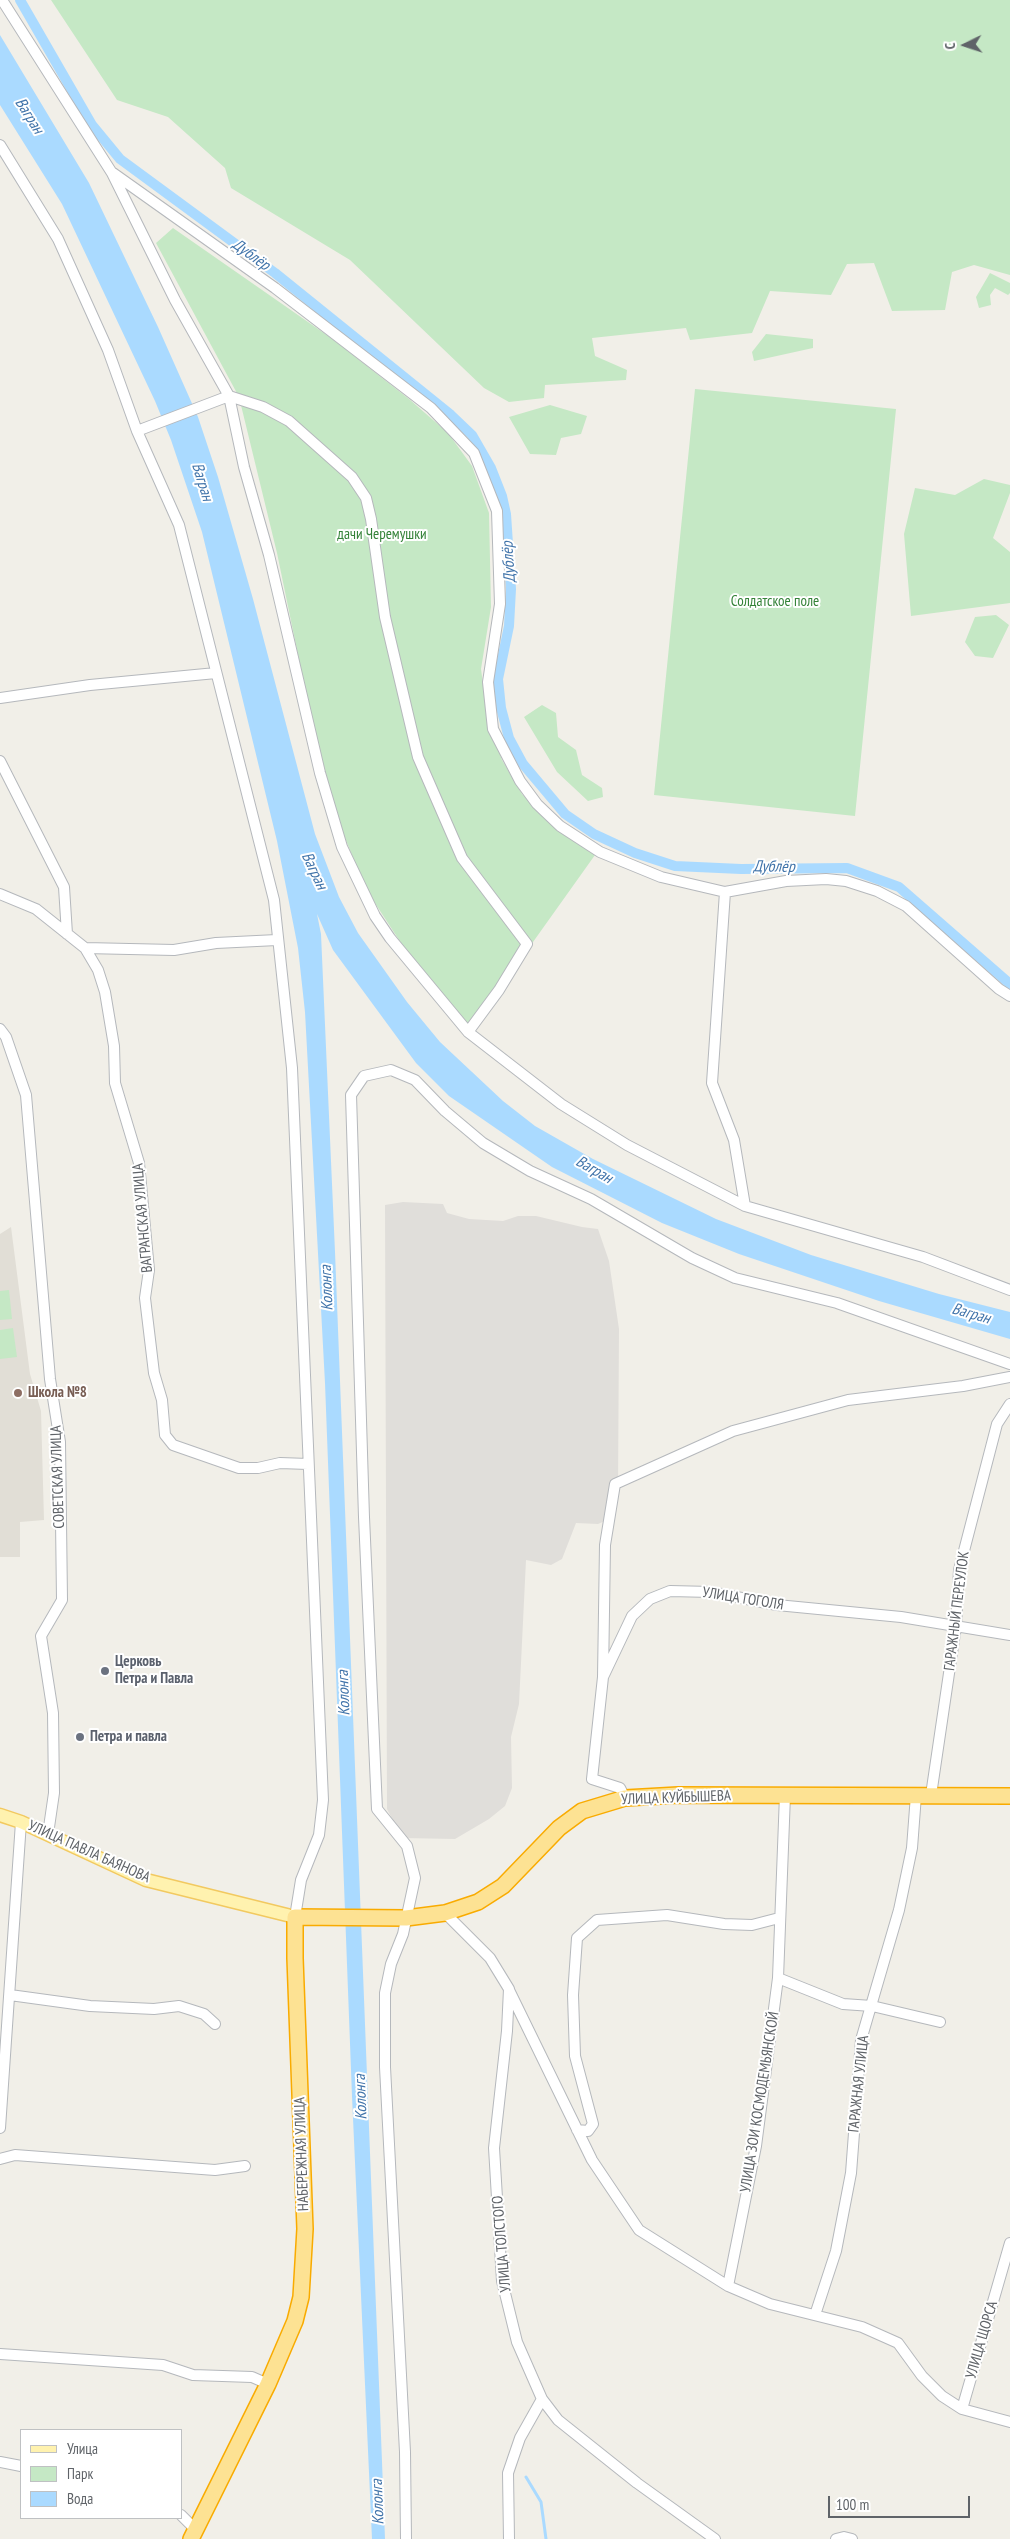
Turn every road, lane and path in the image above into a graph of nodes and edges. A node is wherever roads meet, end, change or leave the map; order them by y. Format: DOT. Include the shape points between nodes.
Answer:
graph roads {
  1 [pos="2,0"];
  2 [pos="0,145"];
  3 [pos="112,173"];
  4 [pos="226,397"];
  5 [pos="137,431"];
  6 [pos="216,673"];
  7 [pos="0,698"];
  8 [pos="0,761"];
  9 [pos="725,892"];
  10 [pos="0,894"];
  11 [pos="68,934"];
  12 [pos="277,940"];
  13 [pos="85,948"];
  14 [pos="1010,996"];
  15 [pos="0,1029"];
  16 [pos="468,1032"];
  17 [pos="745,1206"];
  18 [pos="1010,1290"];
  19 [pos="1010,1364"];
  20 [pos="1010,1377"];
  21 [pos="1010,1404"];
  22 [pos="308,1464"];
  23 [pos="956,1626"];
  24 [pos="1010,1635"];
  25 [pos="603,1677"];
  26 [pos="785,1795"];
  27 [pos="924,1795"];
  28 [pos="1010,1796"];
  29 [pos="625,1798"];
  30 [pos="0,1816"];
  31 [pos="21,1822"];
  32 [pos="48,1834"];
  33 [pos="445,1913"];
  34 [pos="295,1917"];
  35 [pos="406,1918"];
  36 [pos="779,1918"];
  37 [pos="778,1978"];
  38 [pos="509,1989"];
  39 [pos="10,1995"];
  40 [pos="872,2006"];
  41 [pos="940,2022"];
  42 [pos="215,2024"];
  43 [pos="0,2128"];
  44 [pos="577,2130"];
  45 [pos="0,2159"];
  46 [pos="245,2166"];
  47 [pos="1010,2243"];
  48 [pos="728,2286"];
  49 [pos="816,2315"];
  50 [pos="0,2354"];
  51 [pos="268,2384"];
  52 [pos="542,2399"];
  53 [pos="962,2409"];
  54 [pos="1010,2422"];
  55 [pos="0,2462"];
  56 [pos="20,2466"];
  57 [pos="182,2517"];
  58 [pos="194,2535"];
  59 [pos="406,2539"];
  60 [pos="509,2539"];
  61 [pos="716,2539"];
  62 [pos="836,2539"];
  63 [pos="852,2539"];
  1 -- 3 [label="street"];
  2 -- 5 [label="street" via="58,239 108,350"];
  3 -- 4 [label="street"];
  3 -- 9 [label="street" via="290,300 431,408 474,453 497,511 500,604 488,682 493,729 515,773 537,804 560,826 600,852 661,877"];
  4 -- 5 [label="street"];
  4 -- 16 [label="street" via="269,555 320,773 342,847 375,916"];
  4 -- 16 [label="street" via="263,407 289,421 352,477 366,498 385,617 418,757 462,858 527,944"];
  5 -- 6 [label="street" via="179,525"];
  6 -- 7 [label="street" via="90,685"];
  6 -- 12 [label="street" via="274,900"];
  8 -- 11 [label="street" via="64,887"];
  9 -- 14 [label="street" via="786,881 826,879 846,881 877,891 906,906"];
  9 -- 17 [label="street" via="712,1083 734,1140"];
  10 -- 11 [label="street, ВАГРАНСКАЯ УЛИЦА" via="36,909"];
  11 -- 13 [label="street, ВАГРАНСКАЯ УЛИЦА"];
  12 -- 13 [label="street" via="216,942 174,950"];
  12 -- 22 [label="street" via="292,1068"];
  13 -- 22 [label="street, ВАГРАНСКАЯ УЛИЦА" via="98,970 105,992 114,1046 115,1083 139,1163 149,1270 145,1298 165,1436 173,1445 240,1468 280,1463"];
  15 -- 32 [label="street, СОВЕТСКАЯ УЛИЦА" via="6,1037 26,1095 50,1379 60,1442 62,1600 41,1636 52,1713 54,1792"];
  16 -- 17 [label="street" via="569,1109 627,1145"];
  17 -- 18 [label="street" via="923,1257"];
  19 -- 35 [label="street" via="837,1303 735,1278 660,1241 591,1199 530,1171 483,1142 445,1111 415,1080 391,1070 364,1076 351,1095 372,1733 377,1809 407,1846 415,1878"];
  20 -- 25 [label="street" via="848,1400 733,1431 615,1484 605,1545"];
  21 -- 23 [label="street, ГАРАЖНЫЙ ПЕРЕУЛОК" via="997,1424 959,1570"];
  22 -- 34 [label="street" via="323,1800 319,1835 301,1880"];
  23 -- 24 [label="street, УЛИЦА ГОГОЛЯ"];
  23 -- 25 [label="street, УЛИЦА ГОГОЛЯ" via="777,1605 710,1592 670,1591 650,1599 632,1616"];
  23 -- 27 [label="street, ГАРАЖНЫЙ ПЕРЕУЛОК"];
  25 -- 29 [label="street, УЛИЦА ГОГОЛЯ" via="592,1779 620,1788"];
  26 -- 27 [label="highway, УЛИЦА КУЙБЫШЕВА"];
  26 -- 29 [label="highway, УЛИЦА КУЙБЫШЕВА"];
  26 -- 36 [label="street, УЛИЦА ЗОИ КОСМОДЕМЬЯНСКОЙ"];
  27 -- 28 [label="highway, УЛИЦА КУЙБЫШЕВА"];
  27 -- 40 [label="street, ГАРАЖНАЯ УЛИЦА" via="899,1910"];
  29 -- 33 [label="highway, УЛИЦА КУЙБЫШЕВА" via="582,1811 559,1828 503,1886 478,1902"];
  30 -- 31 [label="main road, УЛИЦА ПАВЛА БАЯНОВА"];
  31 -- 32 [label="main road, УЛИЦА ПАВЛА БАЯНОВА"];
  31 -- 39 [label="street"];
  32 -- 34 [label="main road, УЛИЦА ПАВЛА БАЯНОВА" via="146,1880"];
  33 -- 35 [label="highway, УЛИЦА КУЙБЫШЕВА"];
  33 -- 38 [label="street" via="490,1958"];
  34 -- 35 [label="highway, УЛИЦА КУЙБЫШЕВА"];
  34 -- 51 [label="highway, НАБЕРЕЖНАЯ УЛИЦА" via="305,2253 295,2321"];
  35 -- 59 [label="street" via="385,1993 385,2067 405,2452"];
  36 -- 37 [label="street, УЛИЦА ЗОИ КОСМОДЕМЬЯНСКОЙ"];
  36 -- 44 [label="street" via="752,1925 667,1915 597,1920 577,1938 573,1995 575,2056 594,2124 588,2131"];
  37 -- 40 [label="street" via="843,2004"];
  37 -- 48 [label="street, УЛИЦА ЗОИ КОСМОДЕМЬЯНСКОЙ" via="756,2146"];
  38 -- 44 [label="street"];
  38 -- 52 [label="street, УЛИЦА ТОЛСТОГО" via="494,2148 502,2281 517,2342"];
  39 -- 42 [label="street" via="90,2006 154,2009 179,2006 204,2014"];
  39 -- 43 [label="street"];
  40 -- 41 [label="street"];
  40 -- 49 [label="street, ГАРАЖНАЯ УЛИЦА" via="861,2040 851,2173 836,2251"];
  44 -- 48 [label="street" via="592,2160 639,2230"];
  45 -- 46 [label="street" via="15,2156 216,2170"];
  47 -- 53 [label="street, УЛИЦА ЩОРСА"];
  48 -- 49 [label="street" via="770,2304"];
  49 -- 53 [label="street" via="862,2327 898,2342 922,2376 942,2396"];
  50 -- 51 [label="street" via="163,2365 193,2375 252,2377"];
  51 -- 58 [label="highway, НАБЕРЕЖНАЯ УЛИЦА"];
  52 -- 60 [label="street" via="520,2438 508,2473"];
  52 -- 61 [label="street, УЛИЦА ТОЛСТОГО" via="558,2420 636,2483"];
  53 -- 54 [label="street"];
  55 -- 56 [label="street"];
  57 -- 58 [label="street"];
  62 -- 63 [label="street"];
}
